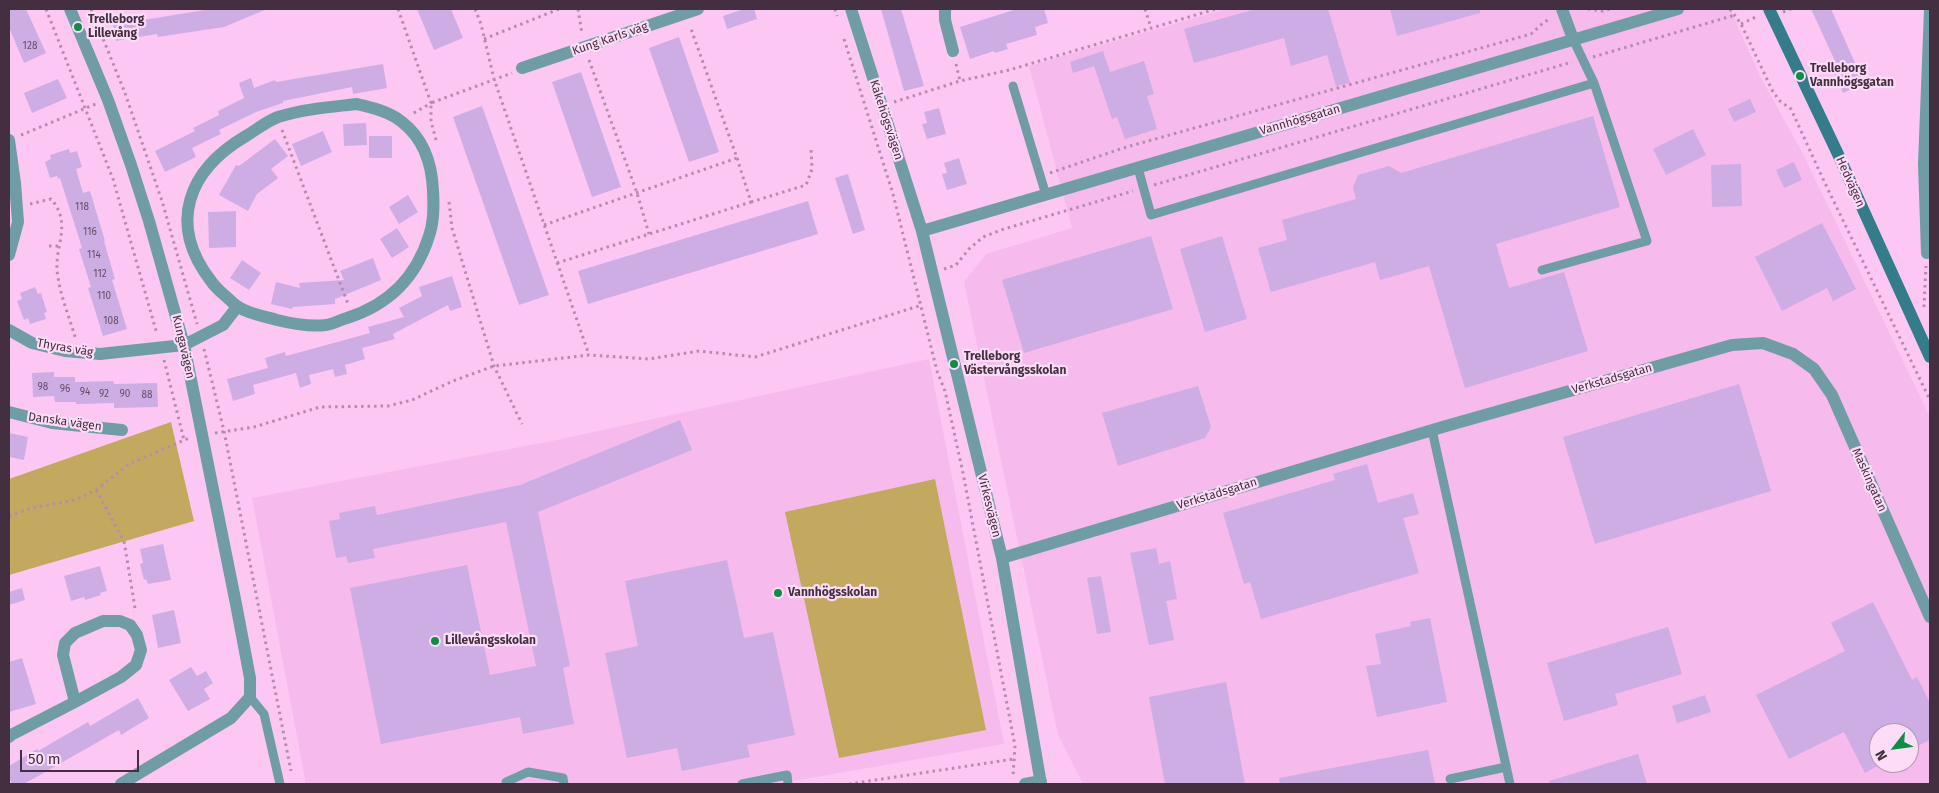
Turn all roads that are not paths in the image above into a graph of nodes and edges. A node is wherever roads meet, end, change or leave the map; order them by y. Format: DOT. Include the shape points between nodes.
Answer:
graph roads {
  1 [pos="70,9"];
  2 [pos="698,9"];
  3 [pos="851,9"];
  4 [pos="945,9"];
  5 [pos="1678,9"];
  6 [pos="1769,9"];
  7 [pos="1563,10"];
  8 [pos="1930,10"];
  9 [pos="1573,39"];
  10 [pos="953,51"];
  11 [pos="522,68"];
  12 [pos="1594,84"];
  13 [pos="1013,86"];
  14 [pos="9,140"];
  15 [pos="1927,162"];
  16 [pos="1138,168"];
  17 [pos="1046,195"];
  18 [pos="922,231"];
  19 [pos="1927,253"];
  20 [pos="9,255"];
  21 [pos="1542,270"];
  22 [pos="237,307"];
  23 [pos="9,330"];
  24 [pos="184,345"];
  25 [pos="1793,354"];
  26 [pos="1930,357"];
  27 [pos="9,412"];
  28 [pos="122,430"];
  29 [pos="1432,430"];
  30 [pos="1002,558"];
  31 [pos="1930,617"];
  32 [pos="250,697"];
  33 [pos="75,702"];
  34 [pos="10,734"];
  35 [pos="1506,767"];
  36 [pos="1450,779"];
  37 [pos="1041,783"];
  38 [pos="121,784"];
  39 [pos="280,784"];
  40 [pos="507,784"];
  41 [pos="564,784"];
  42 [pos="742,784"];
  43 [pos="788,784"];
  44 [pos="1025,784"];
  45 [pos="1510,784"];
  1 -- 24 [label="street, Kungavägen" via="108,100 149,221"];
  2 -- 11 [label="street, Kung Karls väg"];
  3 -- 18 [label="street, Kakehögsvägen"];
  4 -- 10 [label="street"];
  5 -- 9 [label="street, Vannhögsgatan"];
  6 -- 26 [label="main road, Hedvägen"];
  7 -- 9 [label="street"];
  8 -- 15 [label="street"];
  9 -- 12 [label="lane"];
  9 -- 16 [label="street, Vannhögsgatan"];
  12 -- 16 [label="lane" via="1151,215"];
  12 -- 21 [label="lane" via="1647,241"];
  13 -- 17 [label="lane"];
  14 -- 20 [label="street" via="18,222"];
  15 -- 19 [label="street"];
  16 -- 17 [label="street, Vannhögsgatan"];
  17 -- 18 [label="street, Vannhögsgatan"];
  18 -- 30 [label="street, Virkesvägen"];
  22 -- 22 [label="street" via="211,281 194,252 187,222 191,193 203,171 226,147 277,118 357,104 380,110 401,121 418,137 428,158 433,180 434,208 430,236 416,267 398,290 370,309 326,325 295,325"];
  22 -- 24 [label="street" via="223,325"];
  23 -- 24 [label="street, Thyras väg" via="32,343 100,354"];
  24 -- 32 [label="street, Kungavägen" via="250,678"];
  25 -- 29 [label="street, Verkstadsgatan" via="1763,343 1732,345"];
  25 -- 31 [label="street, Maskingatan" via="1814,369 1832,395"];
  27 -- 28 [label="street, Danska vägen" via="52,423"];
  29 -- 30 [label="street, Verkstadsgatan"];
  29 -- 35 [label="lane"];
  30 -- 37 [label="street, Virkesvägen"];
  32 -- 38 [label="street" via="231,718"];
  32 -- 39 [label="lane" via="264,714"];
  33 -- 33 [label="street" via="136,665 141,650 138,635 130,625 103,621 75,633 65,643 63,655"];
  33 -- 34 [label="street"];
  35 -- 36 [label="lane"];
  35 -- 45 [label="lane"];
  37 -- 44 [label="street"];
  40 -- 41 [label="lane" via="528,772 563,778"];
  42 -- 43 [label="lane" via="787,775"];
}
